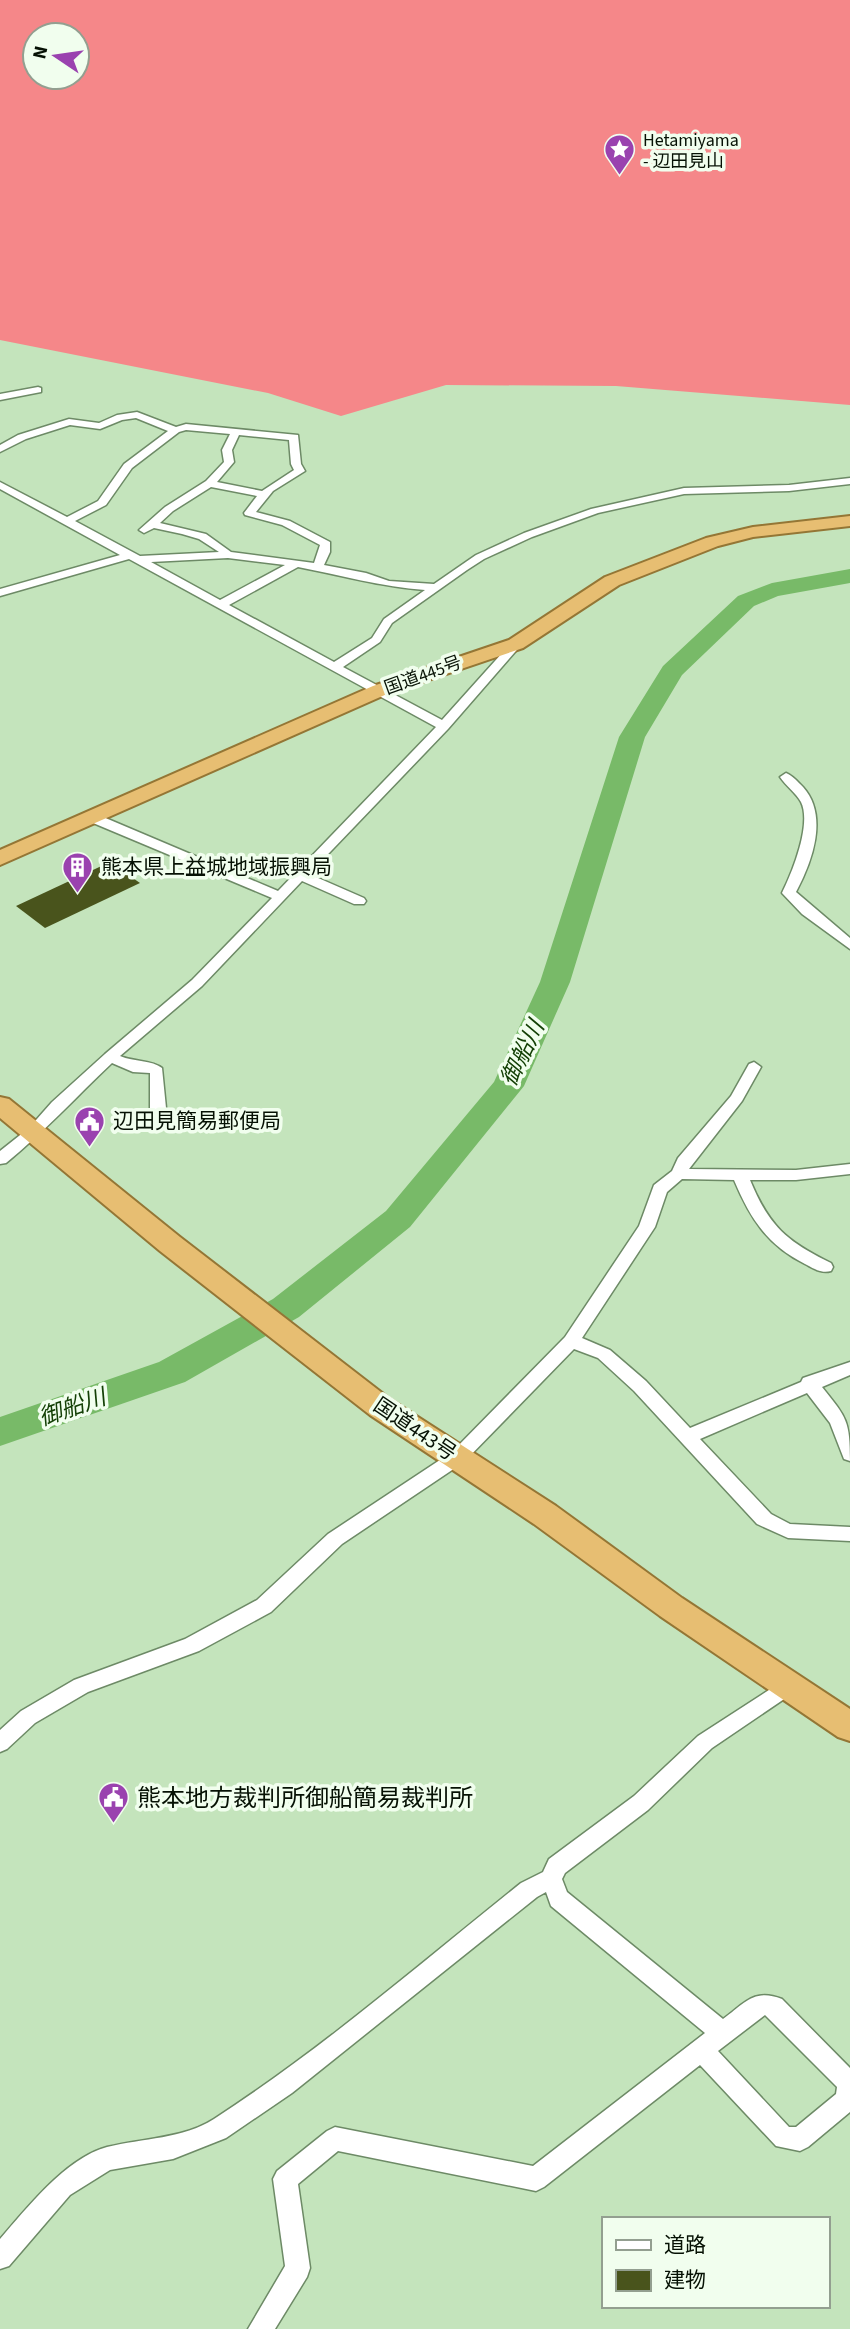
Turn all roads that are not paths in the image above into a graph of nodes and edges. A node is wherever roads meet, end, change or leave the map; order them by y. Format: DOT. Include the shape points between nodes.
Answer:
graph roads {
  1 [pos="38,390"];
  2 [pos="0,397"];
  3 [pos="175,430"];
  4 [pos="237,431"];
  5 [pos="0,449"];
  6 [pos="850,481"];
  7 [pos="209,483"];
  8 [pos="0,485"];
  9 [pos="265,495"];
  10 [pos="68,521"];
  11 [pos="850,521"];
  12 [pos="228,555"];
  13 [pos="132,558"];
  14 [pos="296,563"];
  15 [pos="317,567"];
  16 [pos="388,583"];
  17 [pos="436,587"];
  18 [pos="0,593"];
  19 [pos="220,604"];
  20 [pos="411,604"];
  21 [pos="516,644"];
  22 [pos="336,666"];
  23 [pos="380,690"];
  24 [pos="444,726"];
  25 [pos="786,778"];
  26 [pos="91,817"];
  27 [pos="0,858"];
  28 [pos="302,876"];
  29 [pos="282,897"];
  30 [pos="359,901"];
  31 [pos="850,944"];
  32 [pos="110,1057"];
  33 [pos="754,1067"];
  34 [pos="0,1105"];
  35 [pos="158,1108"];
  36 [pos="34,1132"];
  37 [pos="0,1159"];
  38 [pos="850,1169"];
  39 [pos="678,1174"];
  40 [pos="740,1174"];
  41 [pos="170,1244"];
  42 [pos="825,1267"];
  43 [pos="571,1341"];
  44 [pos="850,1368"];
  45 [pos="809,1383"];
  46 [pos="380,1407"];
  47 [pos="688,1437"];
  48 [pos="850,1454"];
  49 [pos="458,1457"];
  50 [pos="850,1534"];
  51 [pos="789,1685"];
  52 [pos="850,1727"];
  53 [pos="0,1743"];
  54 [pos="551,1880"];
  55 [pos="723,2033"];
  56 [pos="702,2051"];
  57 [pos="0,2258"];
  58 [pos="261,2329"];
  1 -- 2 [label="street"];
  3 -- 4 [label="street"];
  3 -- 5 [label="street" via="137,415 100,426 69,422"];
  3 -- 10 [label="street" via="128,466 102,503"];
  4 -- 7 [label="street" via="226,452 229,462"];
  4 -- 9 [label="street" via="296,438 300,471"];
  6 -- 17 [label="street" via="684,491 595,511 480,557"];
  7 -- 9 [label="street"];
  7 -- 12 [label="street" via="148,527 205,536"];
  8 -- 10 [label="street"];
  9 -- 15 [label="street" via="248,513 286,523 326,544"];
  10 -- 13 [label="street"];
  11 -- 21 [label="highway, 国道445号" via="753,532 712,542 612,581"];
  12 -- 13 [label="street"];
  12 -- 14 [label="street"];
  13 -- 18 [label="street"];
  13 -- 19 [label="street"];
  14 -- 15 [label="street"];
  14 -- 19 [label="street"];
  15 -- 16 [label="street"];
  16 -- 17 [label="street"];
  16 -- 20 [label="street"];
  17 -- 20 [label="street"];
  19 -- 22 [label="street"];
  20 -- 22 [label="street" via="388,621 376,640"];
  21 -- 23 [label="highway, 国道445号"];
  21 -- 24 [label="street"];
  22 -- 23 [label="street"];
  23 -- 24 [label="street"];
  23 -- 26 [label="highway, 国道445号"];
  24 -- 28 [label="street"];
  25 -- 31 [label="street" via="806,799 811,812 789,893"];
  26 -- 27 [label="highway, 国道445号"];
  26 -- 29 [label="street"];
  28 -- 29 [label="street"];
  28 -- 30 [label="street"];
  29 -- 32 [label="street" via="197,983"];
  32 -- 35 [label="street" via="157,1071"];
  32 -- 36 [label="street"];
  33 -- 39 [label="street" via="737,1098"];
  34 -- 36 [label="highway, 国道443号"];
  36 -- 37 [label="street"];
  36 -- 41 [label="highway, 国道443号"];
  38 -- 40 [label="street" via="796,1175"];
  39 -- 40 [label="street"];
  39 -- 43 [label="street" via="660,1189 647,1227"];
  40 -- 42 [label="street" via="754,1210 773,1238"];
  41 -- 46 [label="highway, 国道443号"];
  43 -- 47 [label="street" via="604,1354"];
  43 -- 49 [label="street"];
  44 -- 45 [label="street"];
  45 -- 47 [label="street"];
  45 -- 48 [label="street" via="838,1419"];
  46 -- 49 [label="highway, 国道443号"];
  47 -- 50 [label="street" via="764,1519 788,1531"];
  49 -- 51 [label="highway, 国道443号"];
  49 -- 53 [label="street" via="335,1539 264,1606 192,1645 81,1686 28,1717"];
  51 -- 52 [label="highway, 国道443号"];
  51 -- 54 [label="street" via="705,1742 641,1803 557,1866"];
  54 -- 55 [label="street" via="559,1899"];
  54 -- 57 [label="street" via="529,1890 284,2085 218,2130 173,2147 106,2159 62,2187"];
  55 -- 56 [label="street"];
  55 -- 56 [label="street" via="762,2004 774,2007 849,2083 846,2100 800,2139 784,2138"];
  56 -- 58 [label="street" via="536,2179 335,2139 285,2179 298,2269"];
}
